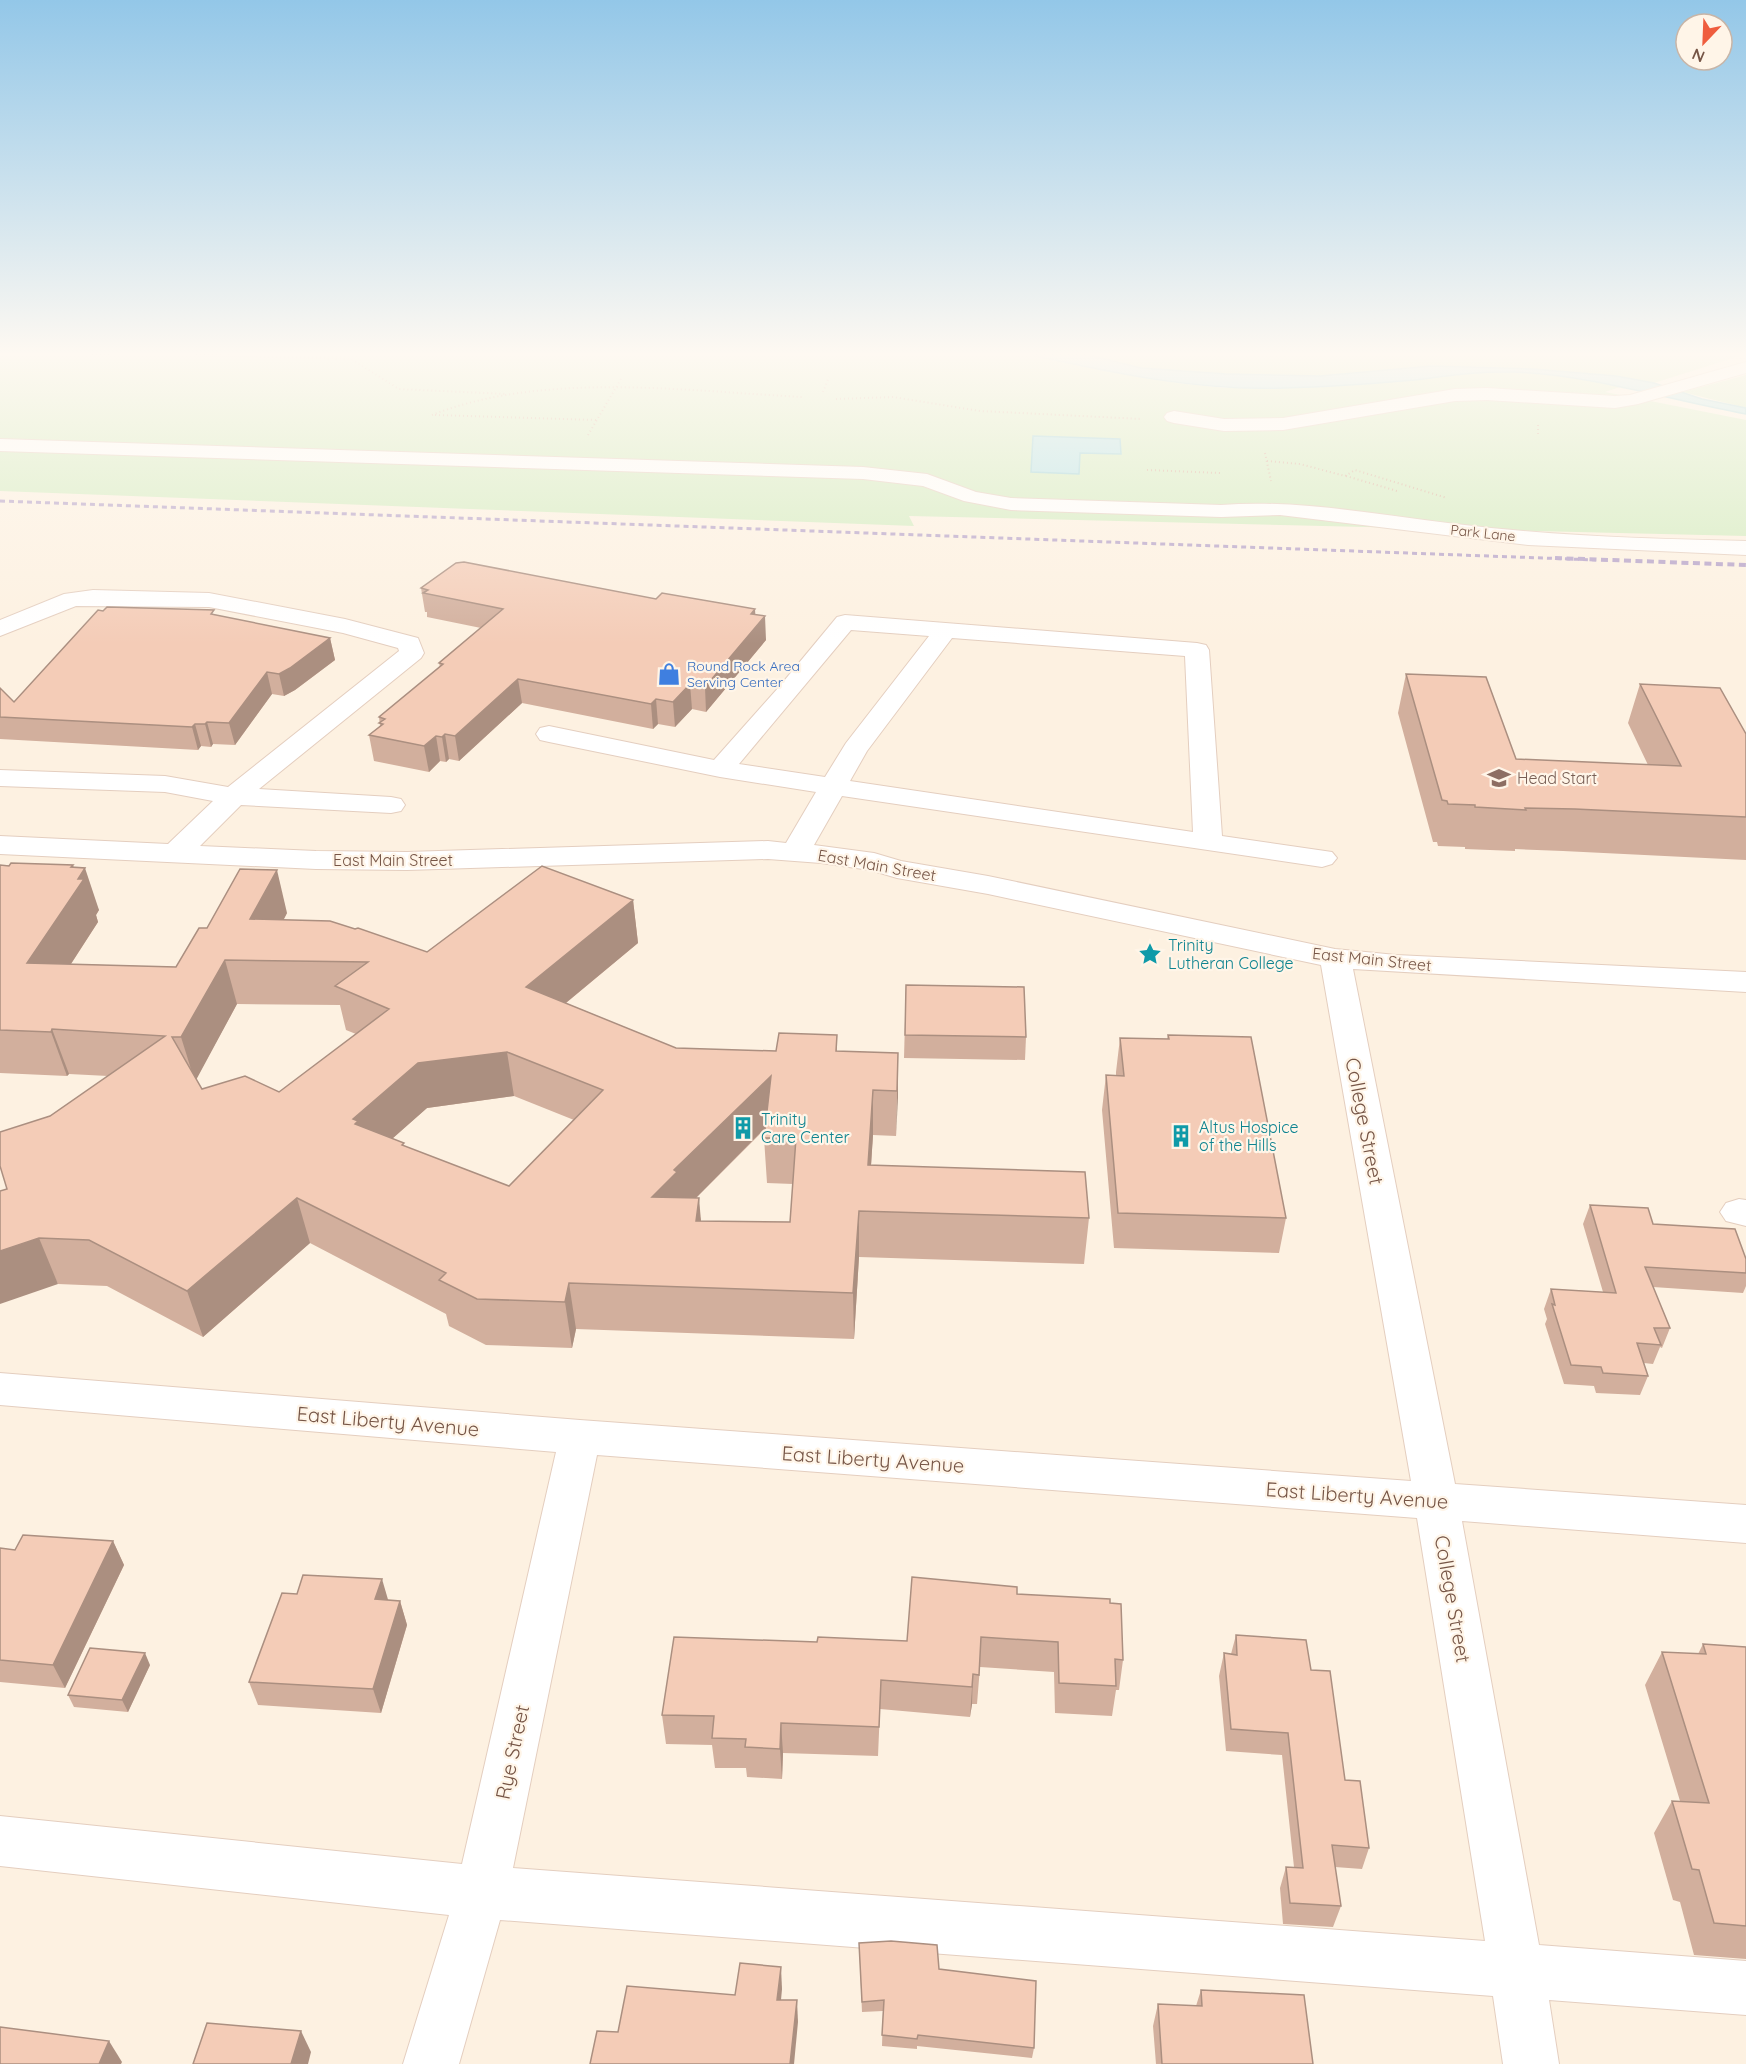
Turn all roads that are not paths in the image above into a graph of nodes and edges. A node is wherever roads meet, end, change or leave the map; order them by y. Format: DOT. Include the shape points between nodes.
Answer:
graph roads {
  1 [pos="200,451"];
  2 [pos="1221,511"];
  3 [pos="1284,530"];
  4 [pos="1317,533"];
  5 [pos="1500,536"];
  6 [pos="1746,548"];
  7 [pos="0,629"];
  8 [pos="946,630"];
  9 [pos="549,734"];
  10 [pos="720,769"];
  11 [pos="0,778"];
  12 [pos="834,785"];
  13 [pos="234,796"];
  14 [pos="391,805"];
  15 [pos="1208,843"];
  16 [pos="0,845"];
  17 [pos="176,852"];
  18 [pos="795,852"];
  19 [pos="1322,858"];
  20 [pos="1335,958"];
  21 [pos="1746,982"];
  22 [pos="0,1389"];
  23 [pos="580,1437"];
  24 [pos="1436,1501"];
  25 [pos="1746,1524"];
  26 [pos="0,1841"];
  27 [pos="482,1892"];
  28 [pos="1517,1969"];
  29 [pos="1746,1988"];
  30 [pos="431,2064"];
  31 [pos="1531,2064"];
  1 -- 2 [label="street" via="886,475 927,480 971,497 1011,504"];
  2 -- 3 [label="street" via="1254,525"];
  2 -- 5 [label="street, Park Lane" via="1247,508 1346,513 1406,525"];
  4 -- 5 [label="street"];
  5 -- 6 [label="street, Park Lane"];
  7 -- 13 [label="street" via="72,599 209,600 345,626 409,643 412,653"];
  8 -- 10 [label="street" via="845,622"];
  8 -- 12 [label="street" via="855,749"];
  8 -- 15 [label="street" via="1197,650"];
  9 -- 10 [label="street"];
  10 -- 12 [label="street"];
  11 -- 13 [label="street" via="165,784"];
  12 -- 15 [label="street"];
  12 -- 18 [label="street"];
  13 -- 14 [label="street"];
  13 -- 17 [label="street"];
  15 -- 19 [label="street"];
  16 -- 17 [label="street, East Main Street"];
  17 -- 18 [label="street, East Main Street" via="407,861"];
  18 -- 20 [label="street, East Main Street" via="874,862"];
  20 -- 21 [label="street, East Main Street"];
  20 -- 24 [label="street, College Street"];
  22 -- 23 [label="street, East Liberty Avenue"];
  23 -- 24 [label="street, East Liberty Avenue"];
  23 -- 27 [label="street, Rye Street"];
  24 -- 25 [label="street, East Liberty Avenue"];
  24 -- 28 [label="street, College Street"];
  26 -- 27 [label="street"];
  27 -- 28 [label="street"];
  27 -- 30 [label="street, Rye Street"];
  28 -- 29 [label="street"];
  28 -- 31 [label="street, College Street"];
}
